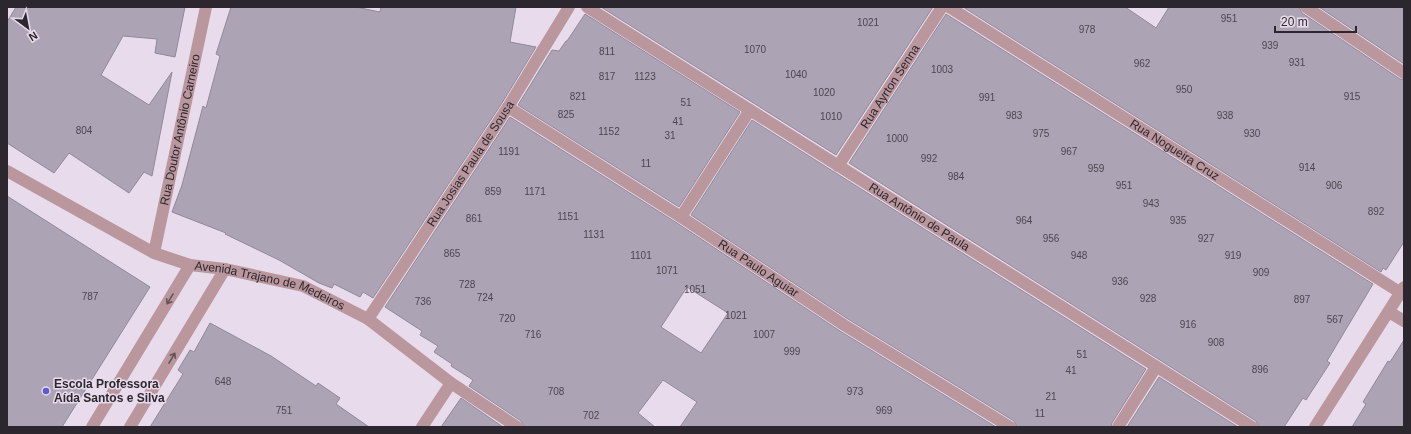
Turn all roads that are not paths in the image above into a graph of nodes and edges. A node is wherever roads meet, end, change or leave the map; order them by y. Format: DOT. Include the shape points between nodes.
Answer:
graph roads {
  1 [pos="206,7"];
  2 [pos="569,7"];
  3 [pos="587,7"];
  4 [pos="942,7"];
  5 [pos="949,7"];
  6 [pos="1306,7"];
  7 [pos="1404,74"];
  8 [pos="508,107"];
  9 [pos="750,110"];
  10 [pos="838,166"];
  11 [pos="7,171"];
  12 [pos="681,216"];
  13 [pos="154,253"];
  14 [pos="190,265"];
  15 [pos="225,269"];
  16 [pos="1402,290"];
  17 [pos="1389,312"];
  18 [pos="368,319"];
  19 [pos="1404,321"];
  20 [pos="1156,367"];
  21 [pos="451,383"];
  22 [pos="92,427"];
  23 [pos="130,427"];
  24 [pos="422,427"];
  25 [pos="517,427"];
  26 [pos="1010,427"];
  27 [pos="1118,427"];
  28 [pos="1252,427"];
  29 [pos="1316,427"];
  1 -- 13 [label="street, Rua Doutor Antônio Carneiro"];
  2 -- 8 [label="street, Rua Josias Paula de Sousa"];
  3 -- 9 [label="street, Rua Antônio de Paula"];
  4 -- 10 [label="street, Rua Ayrton Senna"];
  5 -- 16 [label="street, Rua Nogueira Cruz"];
  6 -- 7 [label="street"];
  8 -- 12 [label="street, Rua Paulo Aguiar"];
  8 -- 18 [label="street, Rua Josias Paula de Sousa"];
  9 -- 10 [label="street, Rua Antônio de Paula"];
  9 -- 12 [label="street"];
  10 -- 20 [label="street, Rua Antônio de Paula"];
  11 -- 13 [label="street, Avenida Trajano de Medeiros"];
  12 -- 26 [label="street, Rua Paulo Aguiar" via="844,324"];
  13 -- 14 [label="street, Avenida Trajano de Medeiros"];
  14 -- 15 [label="street, Avenida Trajano de Medeiros"];
  14 -- 22 [label="street, one-way"];
  15 -- 18 [label="street, Avenida Trajano de Medeiros" via="304,286"];
  23 -- 15 [label="street, one-way"];
  16 -- 17 [label="street"];
  17 -- 19 [label="street"];
  17 -- 29 [label="street"];
  18 -- 21 [label="street, Avenida Trajano de Medeiros"];
  20 -- 27 [label="street"];
  20 -- 28 [label="street, Rua Antônio de Paula"];
  21 -- 24 [label="street"];
  21 -- 25 [label="street, Avenida Trajano de Medeiros"];
}
